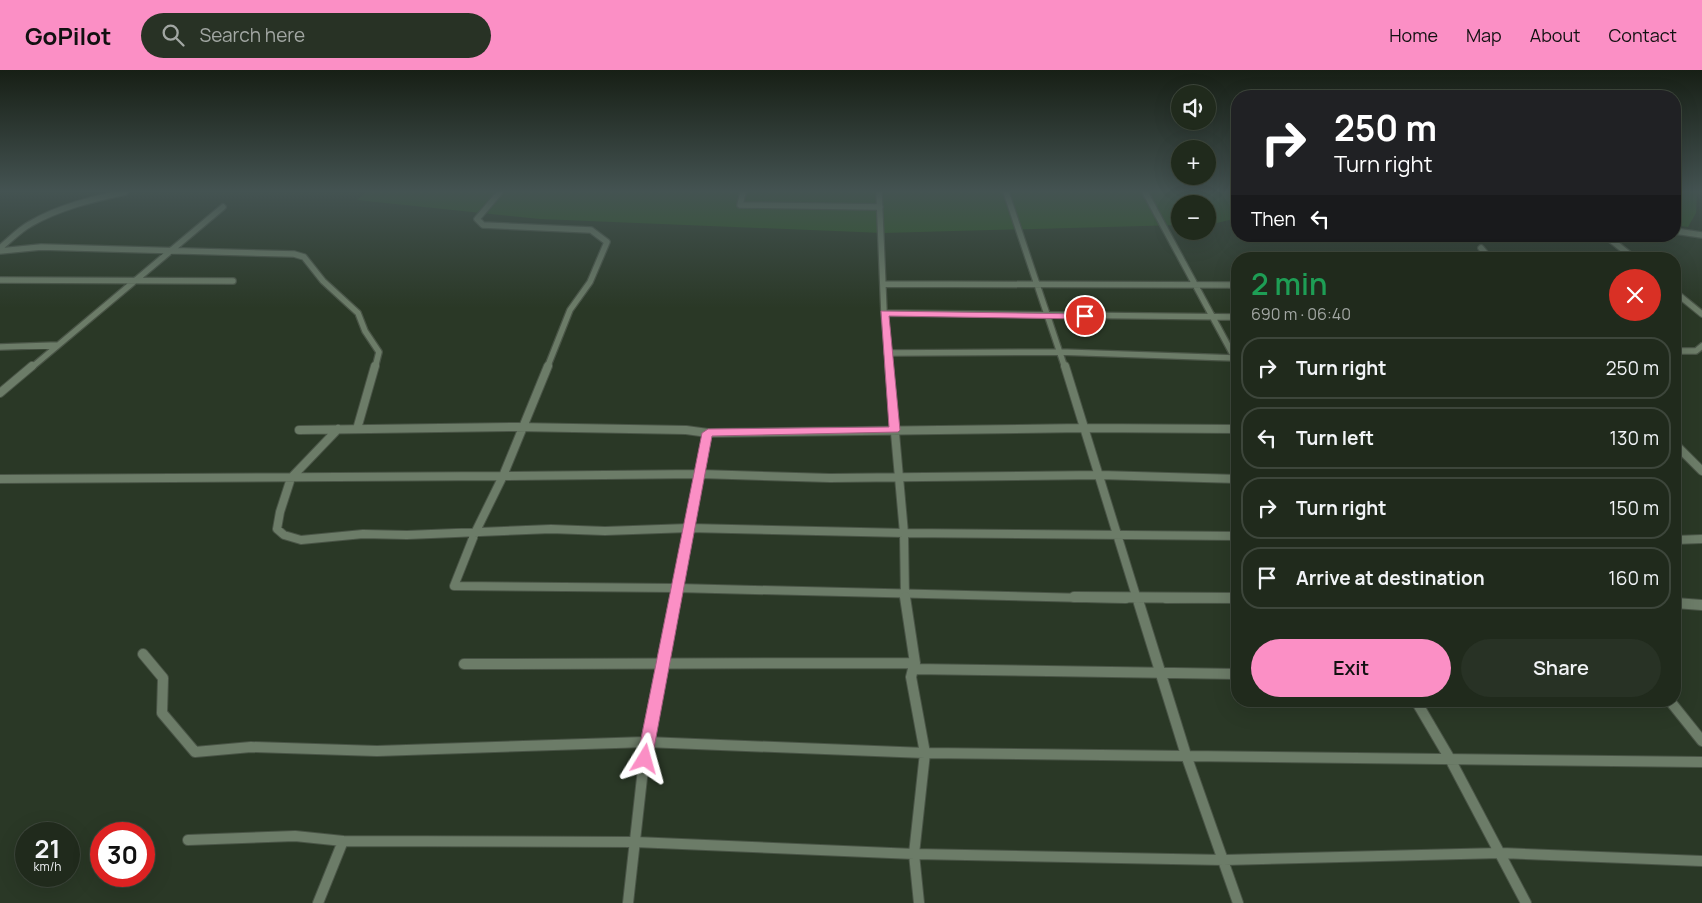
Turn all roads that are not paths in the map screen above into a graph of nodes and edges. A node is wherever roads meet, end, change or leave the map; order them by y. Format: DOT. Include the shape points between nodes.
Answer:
graph roads {
  1 [pos="22,231"];
  2 [pos="195,231"];
  3 [pos="593,231"];
  4 [pos="881,231"];
  5 [pos="1020,231"];
  6 [pos="1166,231"];
  7 [pos="1681,232"];
  8 [pos="1702,234"];
  9 [pos="1613,242"];
  10 [pos="1481,248"];
  11 [pos="0,250"];
  12 [pos="170,252"];
  13 [pos="1484,252"];
  14 [pos="1625,252"];
  15 [pos="0,280"];
  16 [pos="135,280"];
  17 [pos="233,281"];
  18 [pos="1038,283"];
  19 [pos="883,284"];
  20 [pos="1196,285"];
  21 [pos="1231,285"];
  22 [pos="1681,297"];
  23 [pos="884,313"];
  24 [pos="1702,314"];
  25 [pos="1049,316"];
  26 [pos="1212,317"];
  27 [pos="1231,317"];
  28 [pos="58,345"];
  29 [pos="1702,346"];
  30 [pos="0,347"];
  31 [pos="1681,351"];
  32 [pos="1060,352"];
  33 [pos="1231,352"];
  34 [pos="887,353"];
  35 [pos="1231,361"];
  36 [pos="4,387"];
  37 [pos="0,393"];
  38 [pos="524,427"];
  39 [pos="1084,428"];
  40 [pos="338,429"];
  41 [pos="357,429"];
  42 [pos="1231,429"];
  43 [pos="299,430"];
  44 [pos="894,430"];
  45 [pos="708,433"];
  46 [pos="1681,450"];
  47 [pos="1702,471"];
  48 [pos="700,474"];
  49 [pos="503,476"];
  50 [pos="1100,476"];
  51 [pos="898,477"];
  52 [pos="291,478"];
  53 [pos="0,479"];
  54 [pos="1231,480"];
  55 [pos="689,528"];
  56 [pos="904,532"];
  57 [pos="475,533"];
  58 [pos="1118,536"];
  59 [pos="1231,536"];
  60 [pos="1681,540"];
  61 [pos="1702,540"];
  62 [pos="677,588"];
  63 [pos="904,593"];
  64 [pos="1231,598"];
  65 [pos="1138,599"];
  66 [pos="1681,604"];
  67 [pos="1702,605"];
  68 [pos="143,654"];
  69 [pos="662,662"];
  70 [pos="464,664"];
  71 [pos="914,666"];
  72 [pos="1162,673"];
  73 [pos="1231,674"];
  74 [pos="1420,707"];
  75 [pos="1675,707"];
  76 [pos="1702,741"];
  77 [pos="646,742"];
  78 [pos="925,753"];
  79 [pos="1186,755"];
  80 [pos="1450,759"];
  81 [pos="1702,762"];
  82 [pos="188,840"];
  83 [pos="343,841"];
  84 [pos="635,842"];
  85 [pos="914,854"];
  86 [pos="1501,854"];
  87 [pos="1224,860"];
  88 [pos="1702,861"];
  89 [pos="318,903"];
  90 [pos="628,903"];
  91 [pos="919,903"];
  92 [pos="1238,903"];
  93 [pos="1526,903"];
  1 -- 11 [label="street"];
  2 -- 12 [label="street"];
  3 -- 38 [label="street" via="607,242 590,282 570,310"];
  4 -- 19 [label="street"];
  5 -- 18 [label="street"];
  6 -- 20 [label="street"];
  7 -- 8 [label="street"];
  9 -- 14 [label="street"];
  10 -- 13 [label="street"];
  11 -- 12 [label="street" via="41,247"];
  12 -- 16 [label="street"];
  12 -- 41 [label="street" via="294,254 304,257 323,280 358,312 365,331 379,352"];
  15 -- 16 [label="street"];
  16 -- 17 [label="street"];
  16 -- 28 [label="street"];
  18 -- 19 [label="street"];
  18 -- 20 [label="street"];
  18 -- 25 [label="street"];
  19 -- 23 [label="street"];
  20 -- 21 [label="street"];
  20 -- 26 [label="street"];
  22 -- 24 [label="street"];
  23 -- 25 [label="street"];
  23 -- 34 [label="street"];
  25 -- 26 [label="street"];
  25 -- 32 [label="street"];
  26 -- 27 [label="street"];
  26 -- 33 [label="street"];
  28 -- 30 [label="street"];
  28 -- 36 [label="street"];
  29 -- 31 [label="street" via="1696,351"];
  32 -- 34 [label="street"];
  32 -- 35 [label="street"];
  32 -- 39 [label="street"];
  34 -- 44 [label="street"];
  36 -- 37 [label="street"];
  38 -- 41 [label="street"];
  38 -- 45 [label="street"];
  38 -- 49 [label="street"];
  39 -- 42 [label="street"];
  39 -- 44 [label="street"];
  39 -- 50 [label="street"];
  40 -- 41 [label="street"];
  40 -- 43 [label="street"];
  40 -- 52 [label="street"];
  44 -- 45 [label="street"];
  44 -- 51 [label="street"];
  45 -- 48 [label="street"];
  46 -- 47 [label="street"];
  48 -- 49 [label="street"];
  48 -- 51 [label="street"];
  48 -- 55 [label="street"];
  49 -- 52 [label="street"];
  49 -- 57 [label="street"];
  50 -- 51 [label="street"];
  50 -- 54 [label="street"];
  50 -- 58 [label="street"];
  51 -- 56 [label="street"];
  52 -- 53 [label="street"];
  52 -- 57 [label="street" via="278,529 292,538"];
  55 -- 56 [label="street"];
  55 -- 57 [label="street"];
  55 -- 62 [label="street"];
  56 -- 58 [label="street"];
  56 -- 63 [label="street"];
  57 -- 62 [label="street" via="454,586"];
  58 -- 59 [label="street"];
  58 -- 65 [label="street"];
  60 -- 61 [label="street"];
  62 -- 63 [label="street"];
  62 -- 69 [label="street"];
  63 -- 65 [label="street"];
  63 -- 71 [label="street"];
  64 -- 65 [label="street"];
  65 -- 72 [label="street"];
  66 -- 67 [label="street"];
  68 -- 77 [label="street" via="163,678 162,713 195,752 251,747 377,751"];
  69 -- 70 [label="street"];
  69 -- 71 [label="street"];
  69 -- 77 [label="street"];
  71 -- 72 [label="street"];
  71 -- 78 [label="street" via="911,677"];
  72 -- 73 [label="street"];
  72 -- 79 [label="street"];
  74 -- 80 [label="street"];
  75 -- 76 [label="street"];
  77 -- 78 [label="street"];
  77 -- 84 [label="street"];
  78 -- 79 [label="street"];
  78 -- 85 [label="street"];
  79 -- 80 [label="street"];
  79 -- 87 [label="street"];
  80 -- 81 [label="street"];
  80 -- 86 [label="street"];
  82 -- 83 [label="street" via="295,836"];
  83 -- 84 [label="street"];
  83 -- 89 [label="street"];
  84 -- 85 [label="street"];
  84 -- 90 [label="street"];
  85 -- 87 [label="street"];
  85 -- 91 [label="street"];
  86 -- 87 [label="street"];
  86 -- 88 [label="street"];
  86 -- 93 [label="street"];
  87 -- 92 [label="street"];
}
